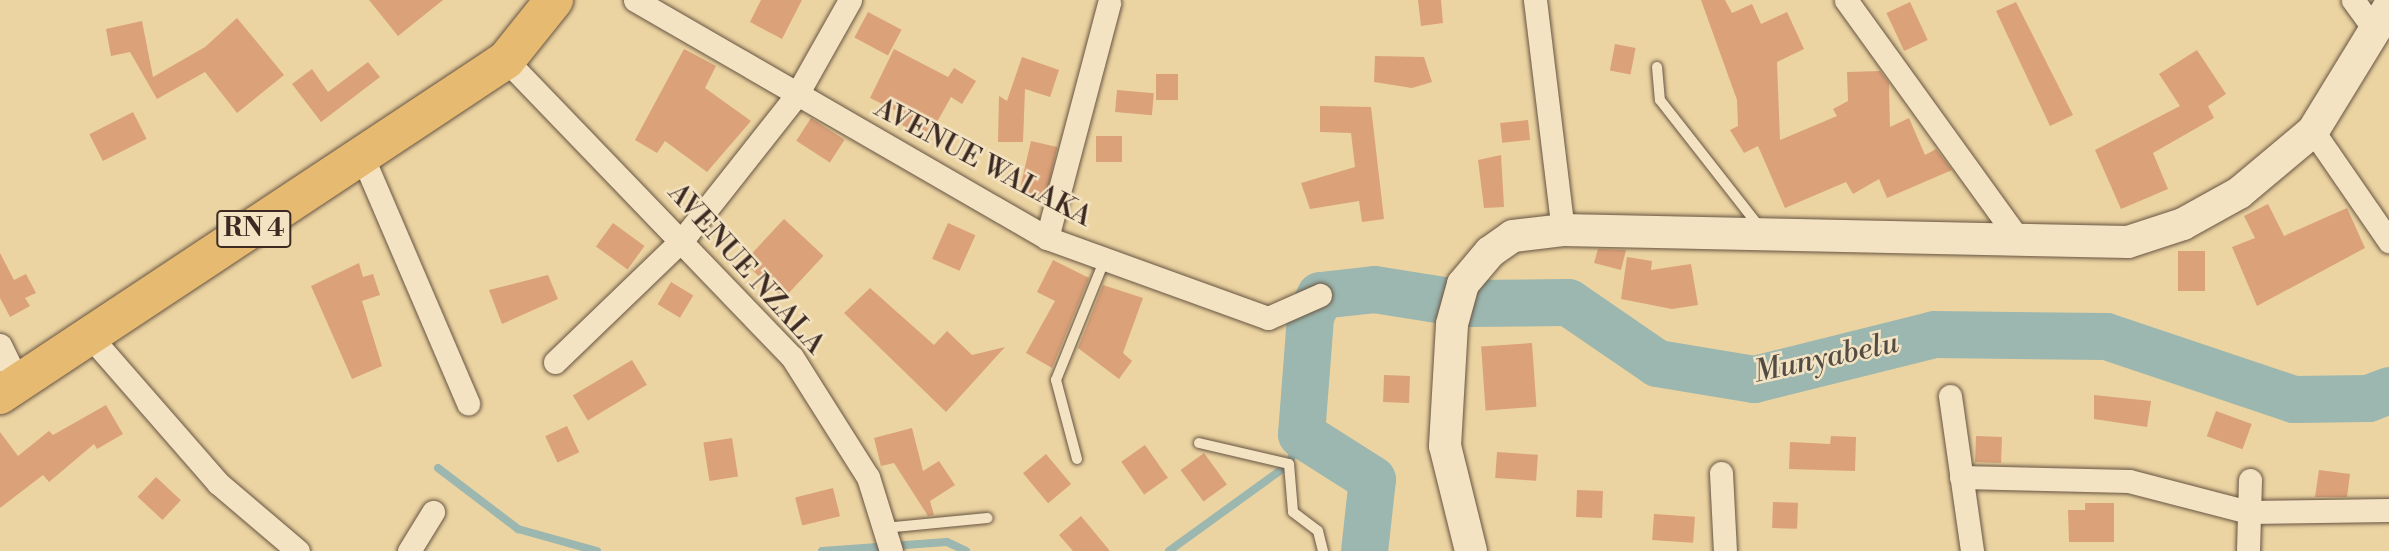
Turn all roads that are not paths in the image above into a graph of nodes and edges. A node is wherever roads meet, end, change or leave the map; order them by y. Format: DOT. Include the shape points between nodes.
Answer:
graph roads {
  1 [pos="554,0"];
  2 [pos="635,0"];
  3 [pos="850,0"];
  4 [pos="1535,0"];
  5 [pos="1846,0"];
  6 [pos="2353,0"];
  7 [pos="1109,3"];
  8 [pos="2383,19"];
  9 [pos="506,61"];
  10 [pos="1657,67"];
  11 [pos="796,96"];
  12 [pos="2313,131"];
  13 [pos="363,158"];
  14 [pos="1563,230"];
  15 [pos="1765,236"];
  16 [pos="1047,238"];
  17 [pos="683,239"];
  18 [pos="2020,241"];
  19 [pos="2389,241"];
  20 [pos="1105,259"];
  21 [pos="1320,295"];
  22 [pos="89,335"];
  23 [pos="0,345"];
  24 [pos="555,362"];
  25 [pos="9,389"];
  26 [pos="1950,396"];
  27 [pos="468,403"];
  28 [pos="1199,443"];
  29 [pos="1077,459"];
  30 [pos="1721,473"];
  31 [pos="1961,477"];
  32 [pos="2250,480"];
  33 [pos="2389,510"];
  34 [pos="433,512"];
  35 [pos="2249,512"];
  36 [pos="988,517"];
  37 [pos="887,538"];
  38 [pos="298,551"];
  39 [pos="409,551"];
  40 [pos="1323,551"];
  41 [pos="1471,551"];
  42 [pos="1725,551"];
  43 [pos="1972,551"];
  44 [pos="2248,551"];
  1 -- 9 [label="highway, RN 4"];
  2 -- 11 [label="street, AVENUE WALAKA"];
  3 -- 11 [label="street"];
  4 -- 14 [label="street"];
  5 -- 18 [label="street"];
  6 -- 8 [label="street"];
  7 -- 16 [label="street"];
  8 -- 12 [label="street"];
  9 -- 13 [label="highway, RN 4"];
  9 -- 17 [label="street, AVENUE NZALA"];
  10 -- 15 [label="lane" via="1660,100"];
  11 -- 16 [label="street, AVENUE WALAKA"];
  11 -- 17 [label="street"];
  12 -- 18 [label="street" via="2239,193 2183,224 2127,242"];
  12 -- 19 [label="street"];
  13 -- 22 [label="highway, RN 4"];
  13 -- 27 [label="street"];
  14 -- 15 [label="street"];
  14 -- 41 [label="street" via="1513,236 1490,252 1463,284 1452,324 1445,446"];
  15 -- 18 [label="street"];
  16 -- 20 [label="street, AVENUE WALAKA"];
  17 -- 24 [label="street"];
  17 -- 37 [label="street, AVENUE NZALA" via="792,358 868,477"];
  20 -- 21 [label="street, AVENUE WALAKA" via="1268,318"];
  20 -- 29 [label="lane" via="1056,380"];
  22 -- 25 [label="highway, RN 4"];
  22 -- 38 [label="street" via="218,483"];
  23 -- 25 [label="street"];
  26 -- 31 [label="street"];
  28 -- 40 [label="lane" via="1289,464 1293,512 1318,531"];
  30 -- 42 [label="street"];
  31 -- 35 [label="street" via="2129,481"];
  31 -- 43 [label="street"];
  32 -- 35 [label="street"];
  33 -- 35 [label="street"];
  34 -- 39 [label="street"];
  35 -- 44 [label="street"];
  36 -- 37 [label="lane"];
}
